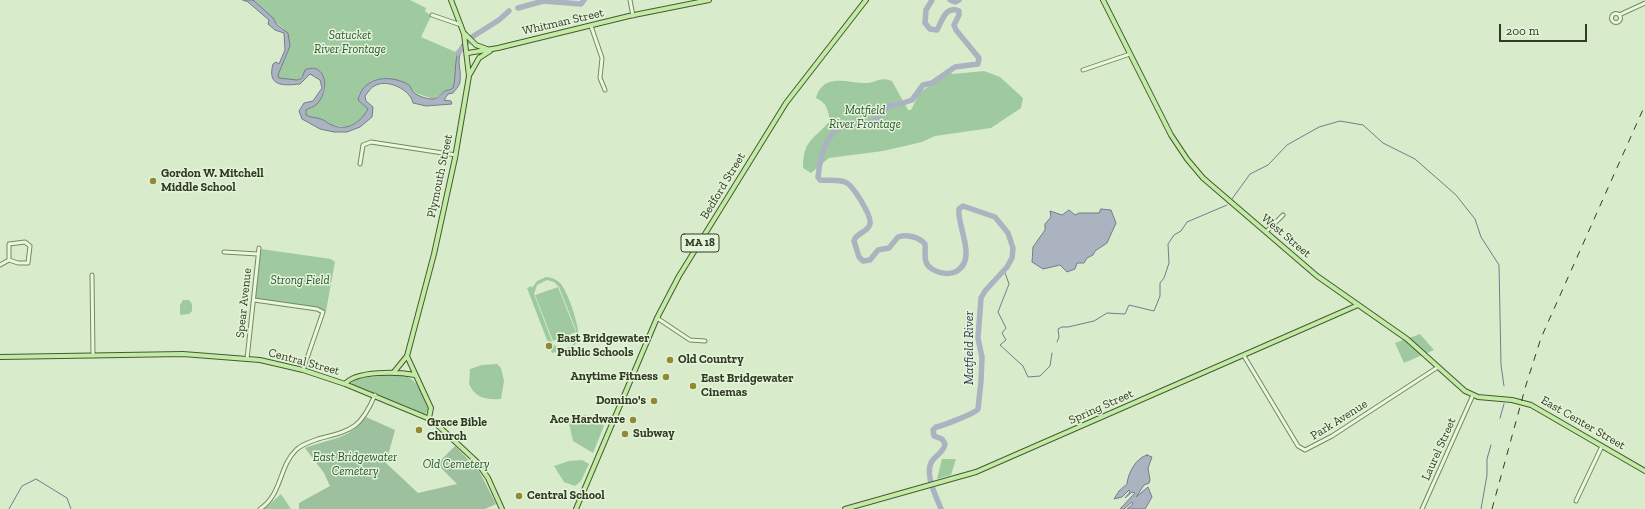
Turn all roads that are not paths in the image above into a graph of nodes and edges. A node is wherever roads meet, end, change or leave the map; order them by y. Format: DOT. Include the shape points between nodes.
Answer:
graph roads {
  1 [pos="451,0"];
  2 [pos="630,0"];
  3 [pos="709,0"];
  4 [pos="866,0"];
  5 [pos="1103,0"];
  6 [pos="1645,4"];
  7 [pos="432,15"];
  8 [pos="634,16"];
  9 [pos="1620,16"];
  10 [pos="461,25"];
  11 [pos="591,26"];
  12 [pos="469,40"];
  13 [pos="492,49"];
  14 [pos="467,51"];
  15 [pos="1130,54"];
  16 [pos="1083,70"];
  17 [pos="469,76"];
  18 [pos="605,90"];
  19 [pos="456,155"];
  20 [pos="360,164"];
  21 [pos="1283,215"];
  22 [pos="1266,232"];
  23 [pos="259,248"];
  24 [pos="224,252"];
  25 [pos="258,254"];
  26 [pos="9,260"];
  27 [pos="0,265"];
  28 [pos="92,275"];
  29 [pos="254,300"];
  30 [pos="1358,304"];
  31 [pos="657,318"];
  32 [pos="705,341"];
  33 [pos="93,356"];
  34 [pos="407,356"];
  35 [pos="1244,356"];
  36 [pos="0,357"];
  37 [pos="247,359"];
  38 [pos="1438,367"];
  39 [pos="303,370"];
  40 [pos="394,372"];
  41 [pos="415,375"];
  42 [pos="345,384"];
  43 [pos="375,395"];
  44 [pos="1473,396"];
  45 [pos="1531,405"];
  46 [pos="430,418"];
  47 [pos="1602,446"];
  48 [pos="1645,471"];
  49 [pos="1576,502"];
  50 [pos="260,509"];
  51 [pos="502,509"];
  52 [pos="576,509"];
  53 [pos="847,509"];
  54 [pos="1422,509"];
  1 -- 10 [label="main road, Plymouth Street"];
  2 -- 8 [label="street"];
  3 -- 8 [label="main road, Whitman Street"];
  4 -- 31 [label="main road, Bedford Street / MA 18" via="782,108 682,271"];
  5 -- 15 [label="main road, West Street"];
  6 -- 9 [label="street"];
  7 -- 10 [label="street"];
  8 -- 11 [label="main road, Whitman Street"];
  10 -- 12 [label="main road, Plymouth Street"];
  11 -- 13 [label="main road, Whitman Street"];
  11 -- 18 [label="street" via="602,58 600,78"];
  12 -- 13 [label="main road" via="481,47"];
  12 -- 14 [label="main road, Plymouth Street"];
  13 -- 14 [label="main road, Whitman Street"];
  13 -- 17 [label="main road" via="479,58"];
  14 -- 17 [label="main road, Plymouth Street"];
  15 -- 16 [label="street"];
  15 -- 22 [label="main road, West Street" via="1171,135 1194,169"];
  17 -- 19 [label="main road, Plymouth Street"];
  19 -- 20 [label="street" via="371,142 363,145"];
  19 -- 34 [label="main road, Plymouth Street"];
  21 -- 22 [label="street"];
  22 -- 30 [label="main road, West Street" via="1317,276"];
  23 -- 25 [label="street, Spear Avenue"];
  24 -- 25 [label="street"];
  25 -- 29 [label="street, Spear Avenue"];
  26 -- 26 [label="street" via="9,244 29,244 28,263"];
  26 -- 27 [label="street"];
  28 -- 33 [label="street"];
  29 -- 37 [label="street, Spear Avenue"];
  29 -- 39 [label="street" via="323,312"];
  30 -- 35 [label="main road, Spring Street"];
  30 -- 38 [label="main road, West Street" via="1407,339"];
  31 -- 32 [label="street" via="690,340"];
  31 -- 52 [label="main road, Bedford Street / MA 18"];
  33 -- 36 [label="main road, Central Street"];
  33 -- 37 [label="main road, Central Street" via="183,354"];
  34 -- 40 [label="main road, Plymouth Street"];
  34 -- 41 [label="main road"];
  35 -- 38 [label="street, Park Avenue" via="1298,446 1305,450 1332,436"];
  35 -- 53 [label="main road, Spring Street" via="981,470 930,487"];
  37 -- 39 [label="main road, Central Street"];
  38 -- 44 [label="main road, West Street"];
  39 -- 42 [label="main road, Central Street"];
  40 -- 41 [label="main road"];
  40 -- 42 [label="main road" via="355,377"];
  41 -- 46 [label="main road" via="431,408"];
  42 -- 43 [label="main road, Central Street"];
  43 -- 46 [label="main road, Central Street"];
  43 -- 50 [label="street" via="353,429 301,446 291,456 272,498"];
  44 -- 45 [label="main road, West Street"];
  44 -- 54 [label="street, Laurel Street"];
  45 -- 47 [label="main road, East Center Street"];
  46 -- 51 [label="main road, Central Street" via="477,462 488,478"];
  47 -- 48 [label="main road, East Center Street"];
  47 -- 49 [label="street"];
}
